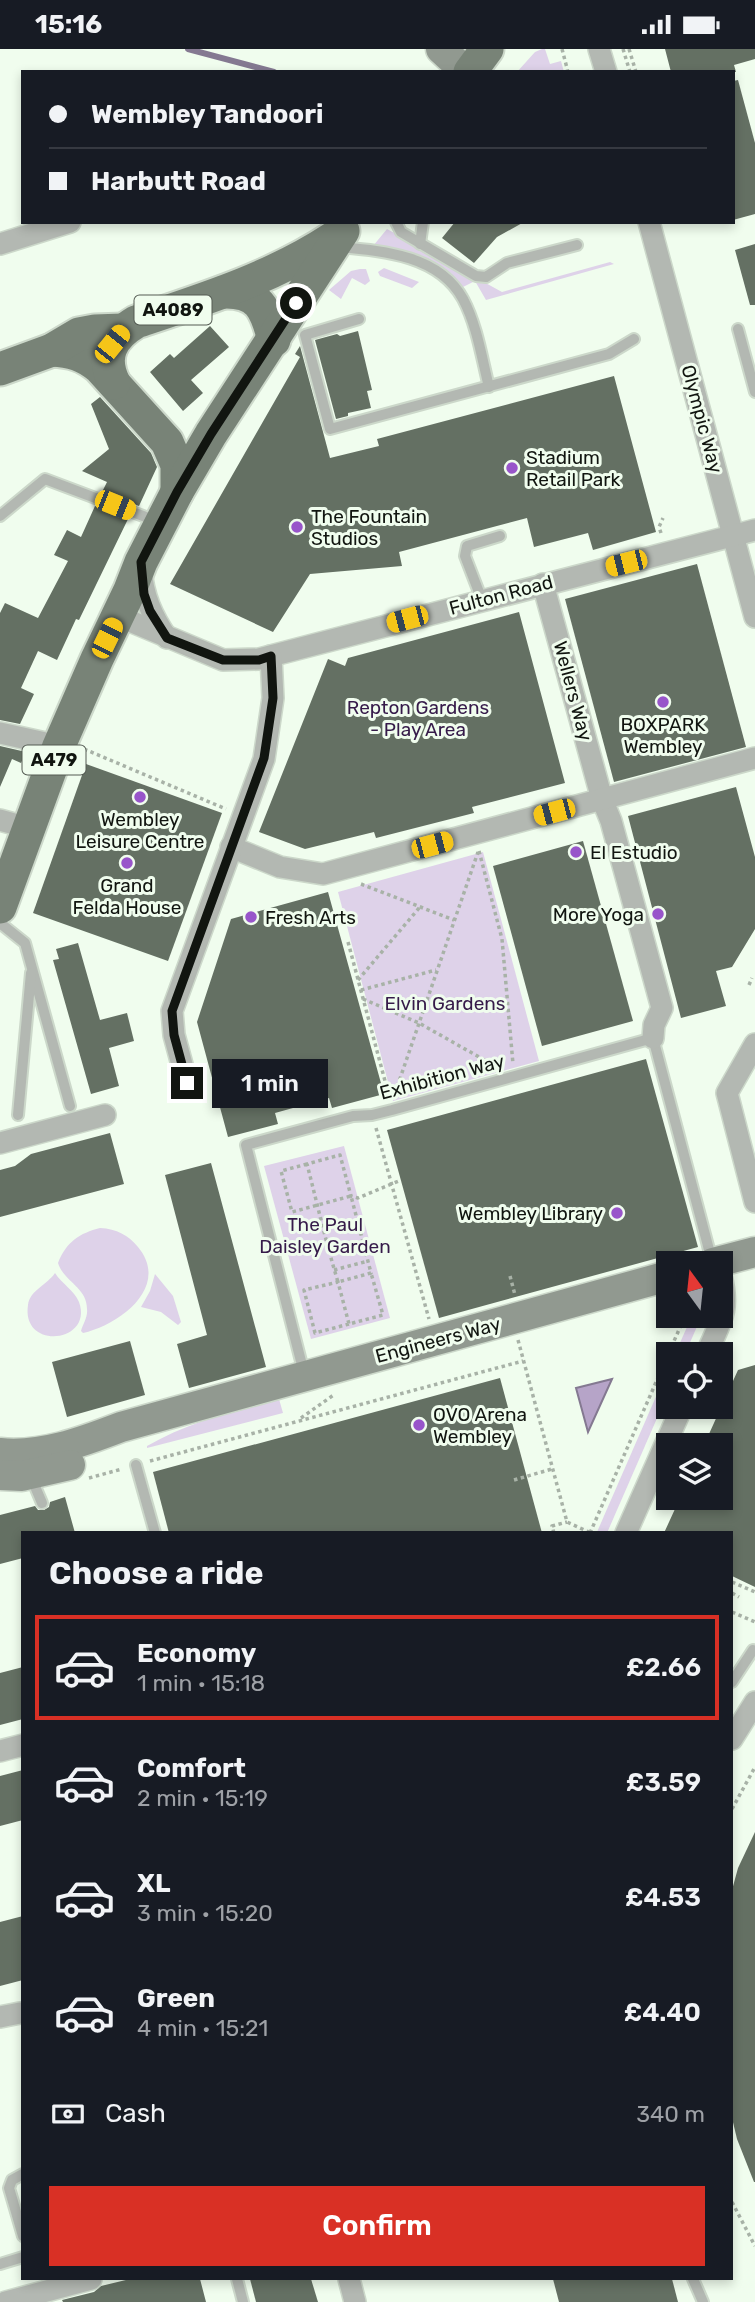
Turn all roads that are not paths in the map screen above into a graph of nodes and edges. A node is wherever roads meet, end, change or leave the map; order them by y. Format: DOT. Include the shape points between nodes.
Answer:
graph roads {
  1 [pos="441,49"];
  2 [pos="487,49"];
  3 [pos="599,49"];
  4 [pos="466,70"];
  5 [pos="470,70"];
  6 [pos="605,70"];
  7 [pos="64,224"];
  8 [pos="397,224"];
  9 [pos="423,224"];
  10 [pos="650,224"];
  11 [pos="342,233"];
  12 [pos="0,244"];
  13 [pos="420,244"];
  14 [pos="577,245"];
  15 [pos="224,292"];
  16 [pos="359,319"];
  17 [pos="738,329"];
  18 [pos="123,330"];
  19 [pos="634,339"];
  20 [pos="274,340"];
  21 [pos="52,350"];
  22 [pos="0,369"];
  23 [pos="114,383"];
  24 [pos="489,387"];
  25 [pos="755,392"];
  26 [pos="158,433"];
  27 [pos="211,434"];
  28 [pos="177,492"];
  29 [pos="0,516"];
  30 [pos="161,523"];
  31 [pos="755,530"];
  32 [pos="733,535"];
  33 [pos="500,536"];
  34 [pos="141,562"];
  35 [pos="543,584"];
  36 [pos="482,600"];
  37 [pos="118,616"];
  38 [pos="755,617"];
  39 [pos="167,638"];
  40 [pos="271,656"];
  41 [pos="0,733"];
  42 [pos="71,748"];
  43 [pos="748,760"];
  44 [pos="602,799"];
  45 [pos="14,824"];
  46 [pos="231,847"];
  47 [pos="0,907"];
  48 [pos="0,923"];
  49 [pos="32,967"];
  50 [pos="653,1038"];
  51 [pos="755,1044"];
  52 [pos="187,1083"];
  53 [pos="70,1106"];
  54 [pos="18,1115"];
  55 [pos="105,1115"];
  56 [pos="0,1143"];
  57 [pos="755,1202"];
  58 [pos="713,1251"];
  59 [pos="755,1252"];
  60 [pos="733,1260"];
  61 [pos="656,1279"];
  62 [pos="305,1377"];
  63 [pos="677,1419"];
  64 [pos="12,1465"];
  65 [pos="136,1465"];
  66 [pos="42,1503"];
  67 [pos="154,1531"];
  68 [pos="627,1531"];
  69 [pos="753,1650"];
  70 [pos="733,1680"];
  71 [pos="755,1702"];
  72 [pos="733,1737"];
  73 [pos="21,1746"];
  74 [pos="0,1751"];
  75 [pos="21,2175"];
  76 [pos="21,2229"];
  77 [pos="21,2258"];
  78 [pos="0,2264"];
  79 [pos="87,2280"];
  80 [pos="237,2280"];
  81 [pos="349,2280"];
  82 [pos="693,2280"];
  83 [pos="6,2302"];
  84 [pos="243,2302"];
  85 [pos="355,2302"];
  86 [pos="703,2302"];
  1 -- 4 [label="street"];
  2 -- 5 [label="main road"];
  3 -- 6 [label="street"];
  7 -- 12 [label="street"];
  8 -- 13 [label="lane"];
  9 -- 13 [label="lane"];
  10 -- 32 [label="street, Olympic Way"];
  11 -- 15 [label="main road, A4089" via="267,275"];
  11 -- 20 [label="main road"];
  11 -- 24 [label="lane" via="421,263 456,287 467,307"];
  13 -- 14 [label="lane" via="476,276 486,277 507,263"];
  15 -- 18 [label="main road, A4089"];
  15 -- 20 [label="main road, A4089" via="253,297 262,307"];
  16 -- 24 [label="lane" via="305,335 330,429"];
  17 -- 25 [label="lane"];
  18 -- 21 [label="main road, A4089" via="79,334"];
  18 -- 23 [label="main road, A4089" via="108,356"];
  19 -- 24 [label="lane" via="609,354"];
  20 -- 27 [label="main road"];
  21 -- 22 [label="main road, A4089"];
  21 -- 23 [label="main road" via="89,358"];
  23 -- 26 [label="main road"];
  26 -- 27 [label="main road" via="184,442"];
  26 -- 28 [label="main road" via="177,465"];
  27 -- 28 [label="main road, A479"];
  28 -- 30 [label="main road, A479"];
  29 -- 30 [label="lane" via="45,479"];
  30 -- 34 [label="main road, A479"];
  31 -- 32 [label="street, Fulton Road"];
  32 -- 35 [label="street, Fulton Road"];
  32 -- 38 [label="street, Olympic Way"];
  33 -- 36 [label="lane" via="467,546 465,556"];
  34 -- 37 [label="main road, A479"];
  34 -- 39 [label="street" via="144,594"];
  35 -- 36 [label="street, Fulton Road"];
  35 -- 44 [label="street, Wellers Way"];
  36 -- 40 [label="street, Fulton Road"];
  37 -- 39 [label="street, Fulton Road"];
  37 -- 42 [label="main road, A479"];
  39 -- 40 [label="street, Fulton Road" via="223,660"];
  40 -- 46 [label="street" via="273,698 264,758"];
  41 -- 42 [label="street"];
  42 -- 45 [label="main road, A479"];
  43 -- 44 [label="street"];
  44 -- 46 [label="street" via="482,840 323,874 280,867"];
  44 -- 50 [label="street, Wellers Way" via="662,1008"];
  45 -- 47 [label="main road, A479"];
  46 -- 52 [label="street" via="172,1011"];
  48 -- 49 [label="lane" via="25,943"];
  49 -- 53 [label="lane"];
  49 -- 54 [label="lane"];
  50 -- 58 [label="lane"];
  50 -- 62 [label="lane, Exhibition Way" via="246,1145"];
  51 -- 57 [label="street" via="727,1093"];
  55 -- 56 [label="street"];
  59 -- 60 [label="street"];
  61 -- 62 [label="street, Engineers Way"];
  62 -- 64 [label="street, Engineers Way" via="121,1427"];
  63 -- 68 [label="street"];
  64 -- 66 [label="lane"];
  65 -- 67 [label="lane"];
  69 -- 70 [label="lane"];
  71 -- 72 [label="street"];
  73 -- 74 [label="street"];
  75 -- 76 [label="lane" via="9,2188"];
  77 -- 78 [label="lane"];
  79 -- 83 [label="street"];
  80 -- 84 [label="lane"];
  81 -- 85 [label="street"];
  82 -- 86 [label="lane"];
}
